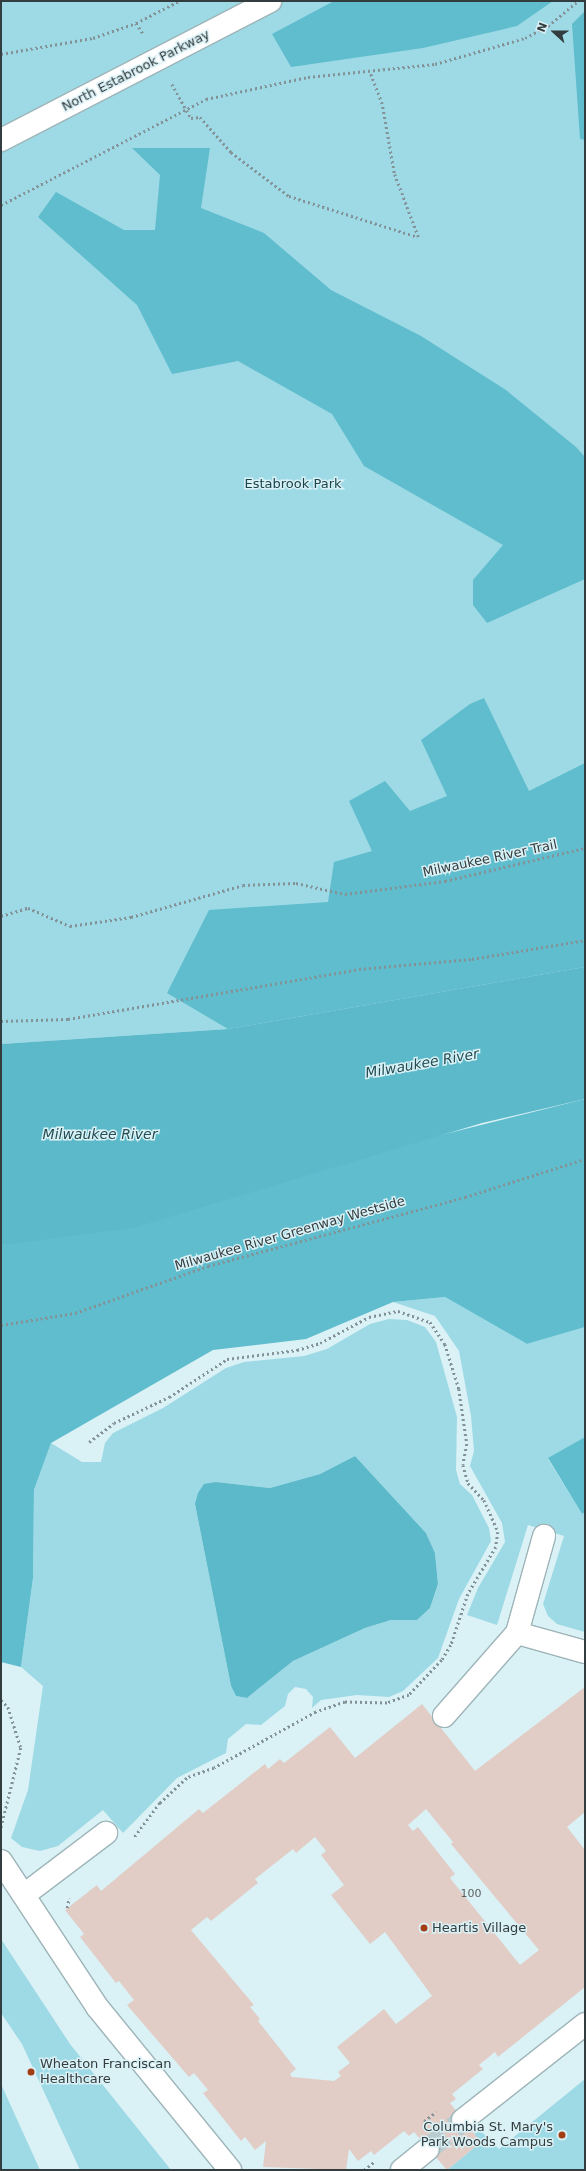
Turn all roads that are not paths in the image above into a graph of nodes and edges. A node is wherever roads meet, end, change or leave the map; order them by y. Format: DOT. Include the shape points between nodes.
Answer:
graph roads {
  1 [pos="270,1"];
  2 [pos="1,140"];
  3 [pos="544,1536"];
  4 [pos="518,1633"];
  5 [pos="585,1652"];
  6 [pos="444,1716"];
  7 [pos="106,1833"];
  8 [pos="1,1861"];
  9 [pos="24,1896"];
  10 [pos="585,2024"];
  11 [pos="463,2120"];
  12 [pos="428,2150"];
  13 [pos="230,2170"];
  14 [pos="402,2170"];
  1 -- 2 [label="street, North Estabrook Parkway"];
  3 -- 4 [label="street"];
  4 -- 5 [label="street"];
  4 -- 6 [label="street"];
  7 -- 9 [label="street"];
  8 -- 9 [label="street"];
  9 -- 13 [label="street" via="98,2008"];
  10 -- 11 [label="street"];
  12 -- 14 [label="street"];
}
